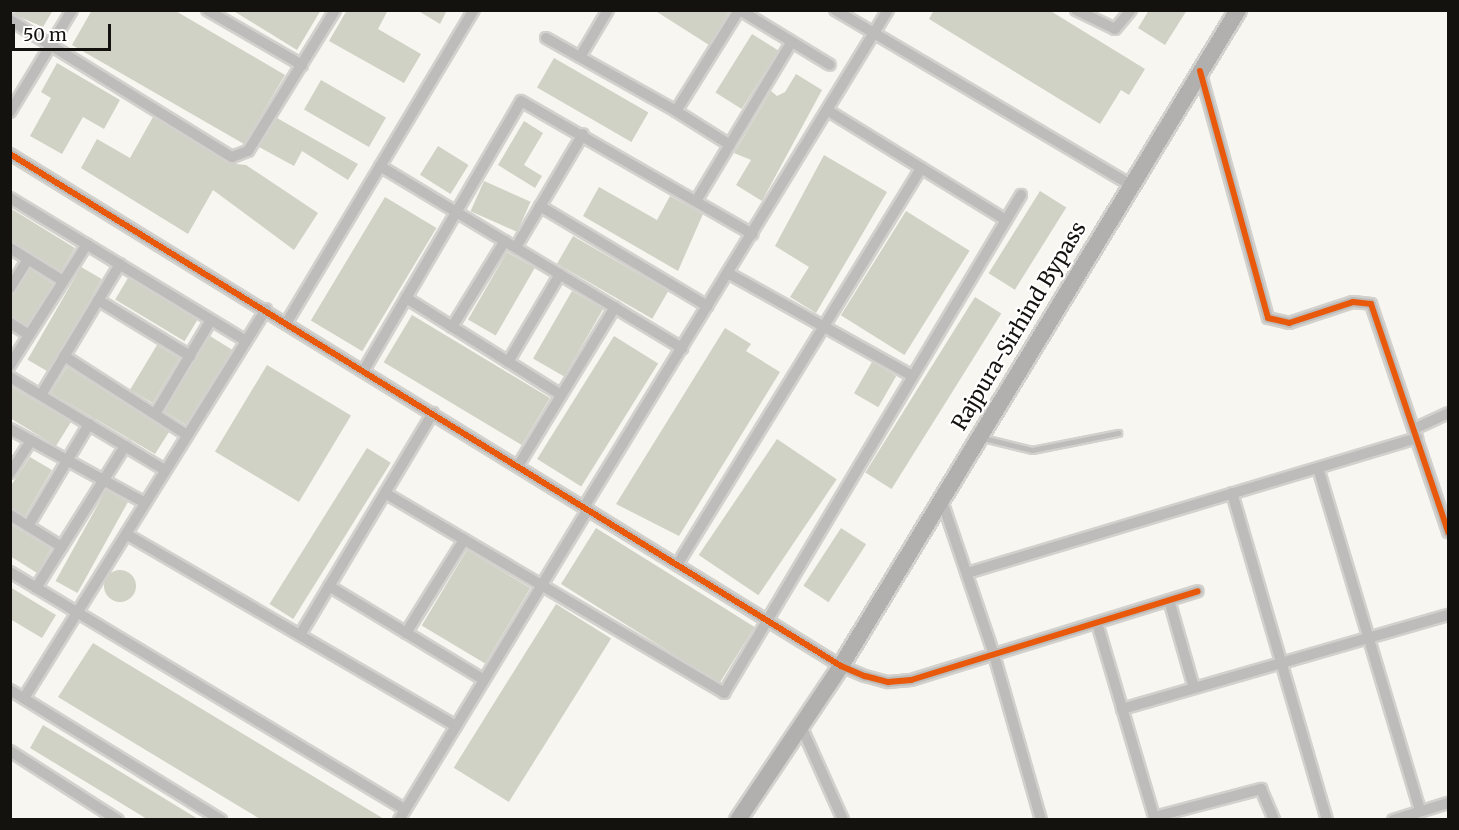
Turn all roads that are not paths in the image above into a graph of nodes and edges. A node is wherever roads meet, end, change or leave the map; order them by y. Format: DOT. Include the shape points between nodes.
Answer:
graph roads {
  1 [pos="72,10"];
  2 [pos="335,10"];
  3 [pos="474,10"];
  4 [pos="608,10"];
  5 [pos="739,10"];
  6 [pos="836,10"];
  7 [pos="888,10"];
  8 [pos="1076,10"];
  9 [pos="1131,10"];
  10 [pos="1238,10"];
  11 [pos="208,11"];
  12 [pos="10,20"];
  13 [pos="874,33"];
  14 [pos="546,38"];
  15 [pos="791,43"];
  16 [pos="52,44"];
  17 [pos="579,57"];
  18 [pos="302,65"];
  19 [pos="830,65"];
  20 [pos="1200,70"];
  21 [pos="827,110"];
  22 [pos="676,111"];
  23 [pos="10,112"];
  24 [pos="583,134"];
  25 [pos="730,145"];
  26 [pos="10,154"];
  27 [pos="380,166"];
  28 [pos="921,168"];
  29 [pos="1131,185"];
  30 [pos="1021,195"];
  31 [pos="10,198"];
  32 [pos="696,201"];
  33 [pos="540,206"];
  34 [pos="457,212"];
  35 [pos="1006,220"];
  36 [pos="752,234"];
  37 [pos="505,241"];
  38 [pos="87,244"];
  39 [pos="10,248"];
  40 [pos="516,248"];
  41 [pos="28,259"];
  42 [pos="120,264"];
  43 [pos="728,273"];
  44 [pos="560,274"];
  45 [pos="63,281"];
  46 [pos="10,288"];
  47 [pos="406,298"];
  48 [pos="98,300"];
  49 [pos="707,306"];
  50 [pos="615,307"];
  51 [pos="266,309"];
  52 [pos="211,320"];
  53 [pos="287,322"];
  54 [pos="10,323"];
  55 [pos="452,327"];
  56 [pos="824,327"];
  57 [pos="29,335"];
  58 [pos="246,341"];
  59 [pos="682,348"];
  60 [pos="64,356"];
  61 [pos="190,356"];
  62 [pos="508,362"];
  63 [pos="10,365"];
  64 [pos="364,370"];
  65 [pos="912,375"];
  66 [pos="10,377"];
  67 [pos="41,395"];
  68 [pos="561,395"];
  69 [pos="1449,412"];
  70 [pos="433,413"];
  71 [pos="155,414"];
  72 [pos="89,424"];
  73 [pos="10,429"];
  74 [pos="1118,433"];
  75 [pos="1415,434"];
  76 [pos="188,435"];
  77 [pos="979,436"];
  78 [pos="31,441"];
  79 [pos="125,446"];
  80 [pos="66,461"];
  81 [pos="518,466"];
  82 [pos="1318,468"];
  83 [pos="165,470"];
  84 [pos="10,473"];
  85 [pos="104,479"];
  86 [pos="385,493"];
  87 [pos="1232,493"];
  88 [pos="941,498"];
  89 [pos="145,503"];
  90 [pos="586,508"];
  91 [pos="10,515"];
  92 [pos="28,526"];
  93 [pos="1449,532"];
  94 [pos="126,534"];
  95 [pos="464,540"];
  96 [pos="62,547"];
  97 [pos="677,565"];
  98 [pos="10,572"];
  99 [pos="967,573"];
  100 [pos="329,586"];
  101 [pos="541,586"];
  102 [pos="36,588"];
  103 [pos="1198,591"];
  104 [pos="1169,600"];
  105 [pos="76,613"];
  106 [pos="1449,615"];
  107 [pos="765,619"];
  108 [pos="1097,623"];
  109 [pos="406,633"];
  110 [pos="300,635"];
  111 [pos="1370,637"];
  112 [pos="994,655"];
  113 [pos="1281,663"];
  114 [pos="841,666"];
  115 [pos="484,680"];
  116 [pos="1194,688"];
  117 [pos="10,690"];
  118 [pos="24,698"];
  119 [pos="1122,709"];
  120 [pos="456,726"];
  121 [pos="801,726"];
  122 [pos="10,751"];
  123 [pos="1449,803"];
  124 [pos="405,809"];
  125 [pos="1420,811"];
  126 [pos="1155,818"];
  127 [pos="118,819"];
  128 [pos="221,819"];
  129 [pos="399,819"];
  130 [pos="738,819"];
  131 [pos="843,819"];
  132 [pos="1041,819"];
  133 [pos="1274,819"];
  134 [pos="1327,819"];
  135 [pos="1393,819"];
  1 -- 16 [label="street"];
  2 -- 18 [label="street"];
  3 -- 27 [label="street"];
  4 -- 17 [label="street"];
  5 -- 15 [label="street"];
  5 -- 22 [label="street"];
  6 -- 13 [label="street"];
  7 -- 13 [label="street"];
  8 -- 9 [label="street" via="1115,29"];
  10 -- 20 [label="main road, Rajpura-Sirhind Bypass"];
  11 -- 18 [label="street"];
  12 -- 16 [label="street"];
  13 -- 21 [label="street"];
  13 -- 29 [label="street"];
  14 -- 17 [label="street"];
  15 -- 19 [label="street"];
  15 -- 25 [label="street"];
  16 -- 18 [label="street" via="232,157 248,151"];
  16 -- 23 [label="street"];
  17 -- 22 [label="street"];
  20 -- 29 [label="main road, Rajpura-Sirhind Bypass"];
  20 -- 75 [label="street" via="1268,318 1288,323 1353,302 1371,304"];
  21 -- 28 [label="street"];
  21 -- 36 [label="street"];
  22 -- 25 [label="street"];
  24 -- 32 [label="street"];
  24 -- 33 [label="street"];
  24 -- 34 [label="street" via="521,101"];
  25 -- 32 [label="street"];
  26 -- 51 [label="street"];
  27 -- 34 [label="street"];
  27 -- 53 [label="street"];
  28 -- 35 [label="street"];
  28 -- 56 [label="street"];
  29 -- 77 [label="main road, Rajpura-Sirhind Bypass"];
  30 -- 35 [label="street"];
  31 -- 38 [label="street"];
  32 -- 36 [label="street"];
  33 -- 40 [label="street"];
  33 -- 49 [label="street"];
  34 -- 37 [label="street"];
  34 -- 47 [label="street"];
  35 -- 65 [label="street"];
  36 -- 43 [label="street"];
  37 -- 40 [label="street"];
  37 -- 55 [label="street"];
  38 -- 42 [label="street"];
  38 -- 45 [label="street"];
  39 -- 41 [label="street"];
  40 -- 44 [label="street"];
  41 -- 45 [label="street"];
  41 -- 46 [label="street"];
  42 -- 48 [label="street"];
  42 -- 52 [label="street"];
  43 -- 49 [label="street"];
  43 -- 56 [label="street"];
  44 -- 50 [label="street"];
  44 -- 62 [label="street"];
  45 -- 57 [label="street"];
  47 -- 55 [label="street"];
  47 -- 64 [label="street"];
  48 -- 60 [label="street"];
  48 -- 61 [label="street"];
  49 -- 59 [label="street"];
  50 -- 59 [label="street"];
  50 -- 68 [label="street"];
  51 -- 53 [label="street"];
  51 -- 58 [label="street"];
  52 -- 58 [label="street"];
  52 -- 61 [label="street"];
  53 -- 64 [label="street"];
  54 -- 57 [label="street"];
  55 -- 62 [label="street"];
  56 -- 65 [label="street"];
  56 -- 97 [label="street"];
  57 -- 63 [label="street"];
  58 -- 76 [label="street"];
  59 -- 90 [label="street"];
  60 -- 67 [label="street"];
  60 -- 71 [label="street"];
  61 -- 71 [label="street"];
  62 -- 68 [label="street"];
  64 -- 70 [label="street"];
  65 -- 107 [label="street"];
  66 -- 67 [label="street"];
  67 -- 72 [label="street"];
  68 -- 81 [label="street"];
  69 -- 75 [label="street"];
  70 -- 81 [label="street"];
  70 -- 86 [label="street"];
  71 -- 76 [label="street"];
  72 -- 79 [label="street"];
  72 -- 80 [label="street"];
  73 -- 78 [label="street"];
  74 -- 77 [label="lane" via="1032,450"];
  75 -- 82 [label="street"];
  75 -- 93 [label="street"];
  76 -- 83 [label="street"];
  77 -- 88 [label="main road, Rajpura-Sirhind Bypass"];
  78 -- 80 [label="street"];
  78 -- 84 [label="street"];
  79 -- 83 [label="street"];
  79 -- 85 [label="street"];
  80 -- 85 [label="street"];
  80 -- 92 [label="street"];
  81 -- 90 [label="street"];
  82 -- 87 [label="street"];
  82 -- 111 [label="street"];
  83 -- 89 [label="street"];
  85 -- 89 [label="street"];
  85 -- 96 [label="street"];
  86 -- 95 [label="street"];
  86 -- 100 [label="street"];
  87 -- 99 [label="street"];
  87 -- 113 [label="street"];
  88 -- 99 [label="street"];
  88 -- 114 [label="main road, Rajpura-Sirhind Bypass"];
  89 -- 94 [label="street"];
  90 -- 97 [label="street"];
  90 -- 101 [label="street"];
  91 -- 92 [label="street"];
  92 -- 96 [label="street"];
  94 -- 105 [label="street"];
  94 -- 110 [label="street"];
  95 -- 101 [label="street"];
  95 -- 109 [label="street"];
  96 -- 102 [label="street"];
  97 -- 107 [label="street"];
  98 -- 102 [label="street"];
  99 -- 112 [label="street"];
  100 -- 109 [label="street"];
  100 -- 110 [label="street"];
  101 -- 107 [label="street" via="716,693 730,688"];
  101 -- 115 [label="street"];
  102 -- 105 [label="street"];
  103 -- 104 [label="street"];
  104 -- 108 [label="street"];
  104 -- 116 [label="street"];
  105 -- 118 [label="street"];
  105 -- 124 [label="street"];
  106 -- 111 [label="street"];
  107 -- 114 [label="street"];
  108 -- 112 [label="street"];
  108 -- 119 [label="street"];
  109 -- 115 [label="street"];
  110 -- 120 [label="street"];
  111 -- 113 [label="street"];
  111 -- 125 [label="street"];
  112 -- 114 [label="street" via="888,682"];
  112 -- 132 [label="street"];
  113 -- 116 [label="street"];
  113 -- 134 [label="street"];
  114 -- 121 [label="main road, Rajpura-Sirhind Bypass"];
  115 -- 120 [label="street"];
  116 -- 119 [label="street"];
  117 -- 118 [label="street"];
  118 -- 128 [label="street"];
  119 -- 126 [label="street"];
  120 -- 124 [label="street"];
  121 -- 130 [label="main road, Rajpura-Sirhind Bypass"];
  121 -- 131 [label="street"];
  122 -- 127 [label="street"];
  123 -- 125 [label="street"];
  124 -- 129 [label="street"];
  125 -- 135 [label="street"];
  126 -- 133 [label="street" via="1261,789"];
}
